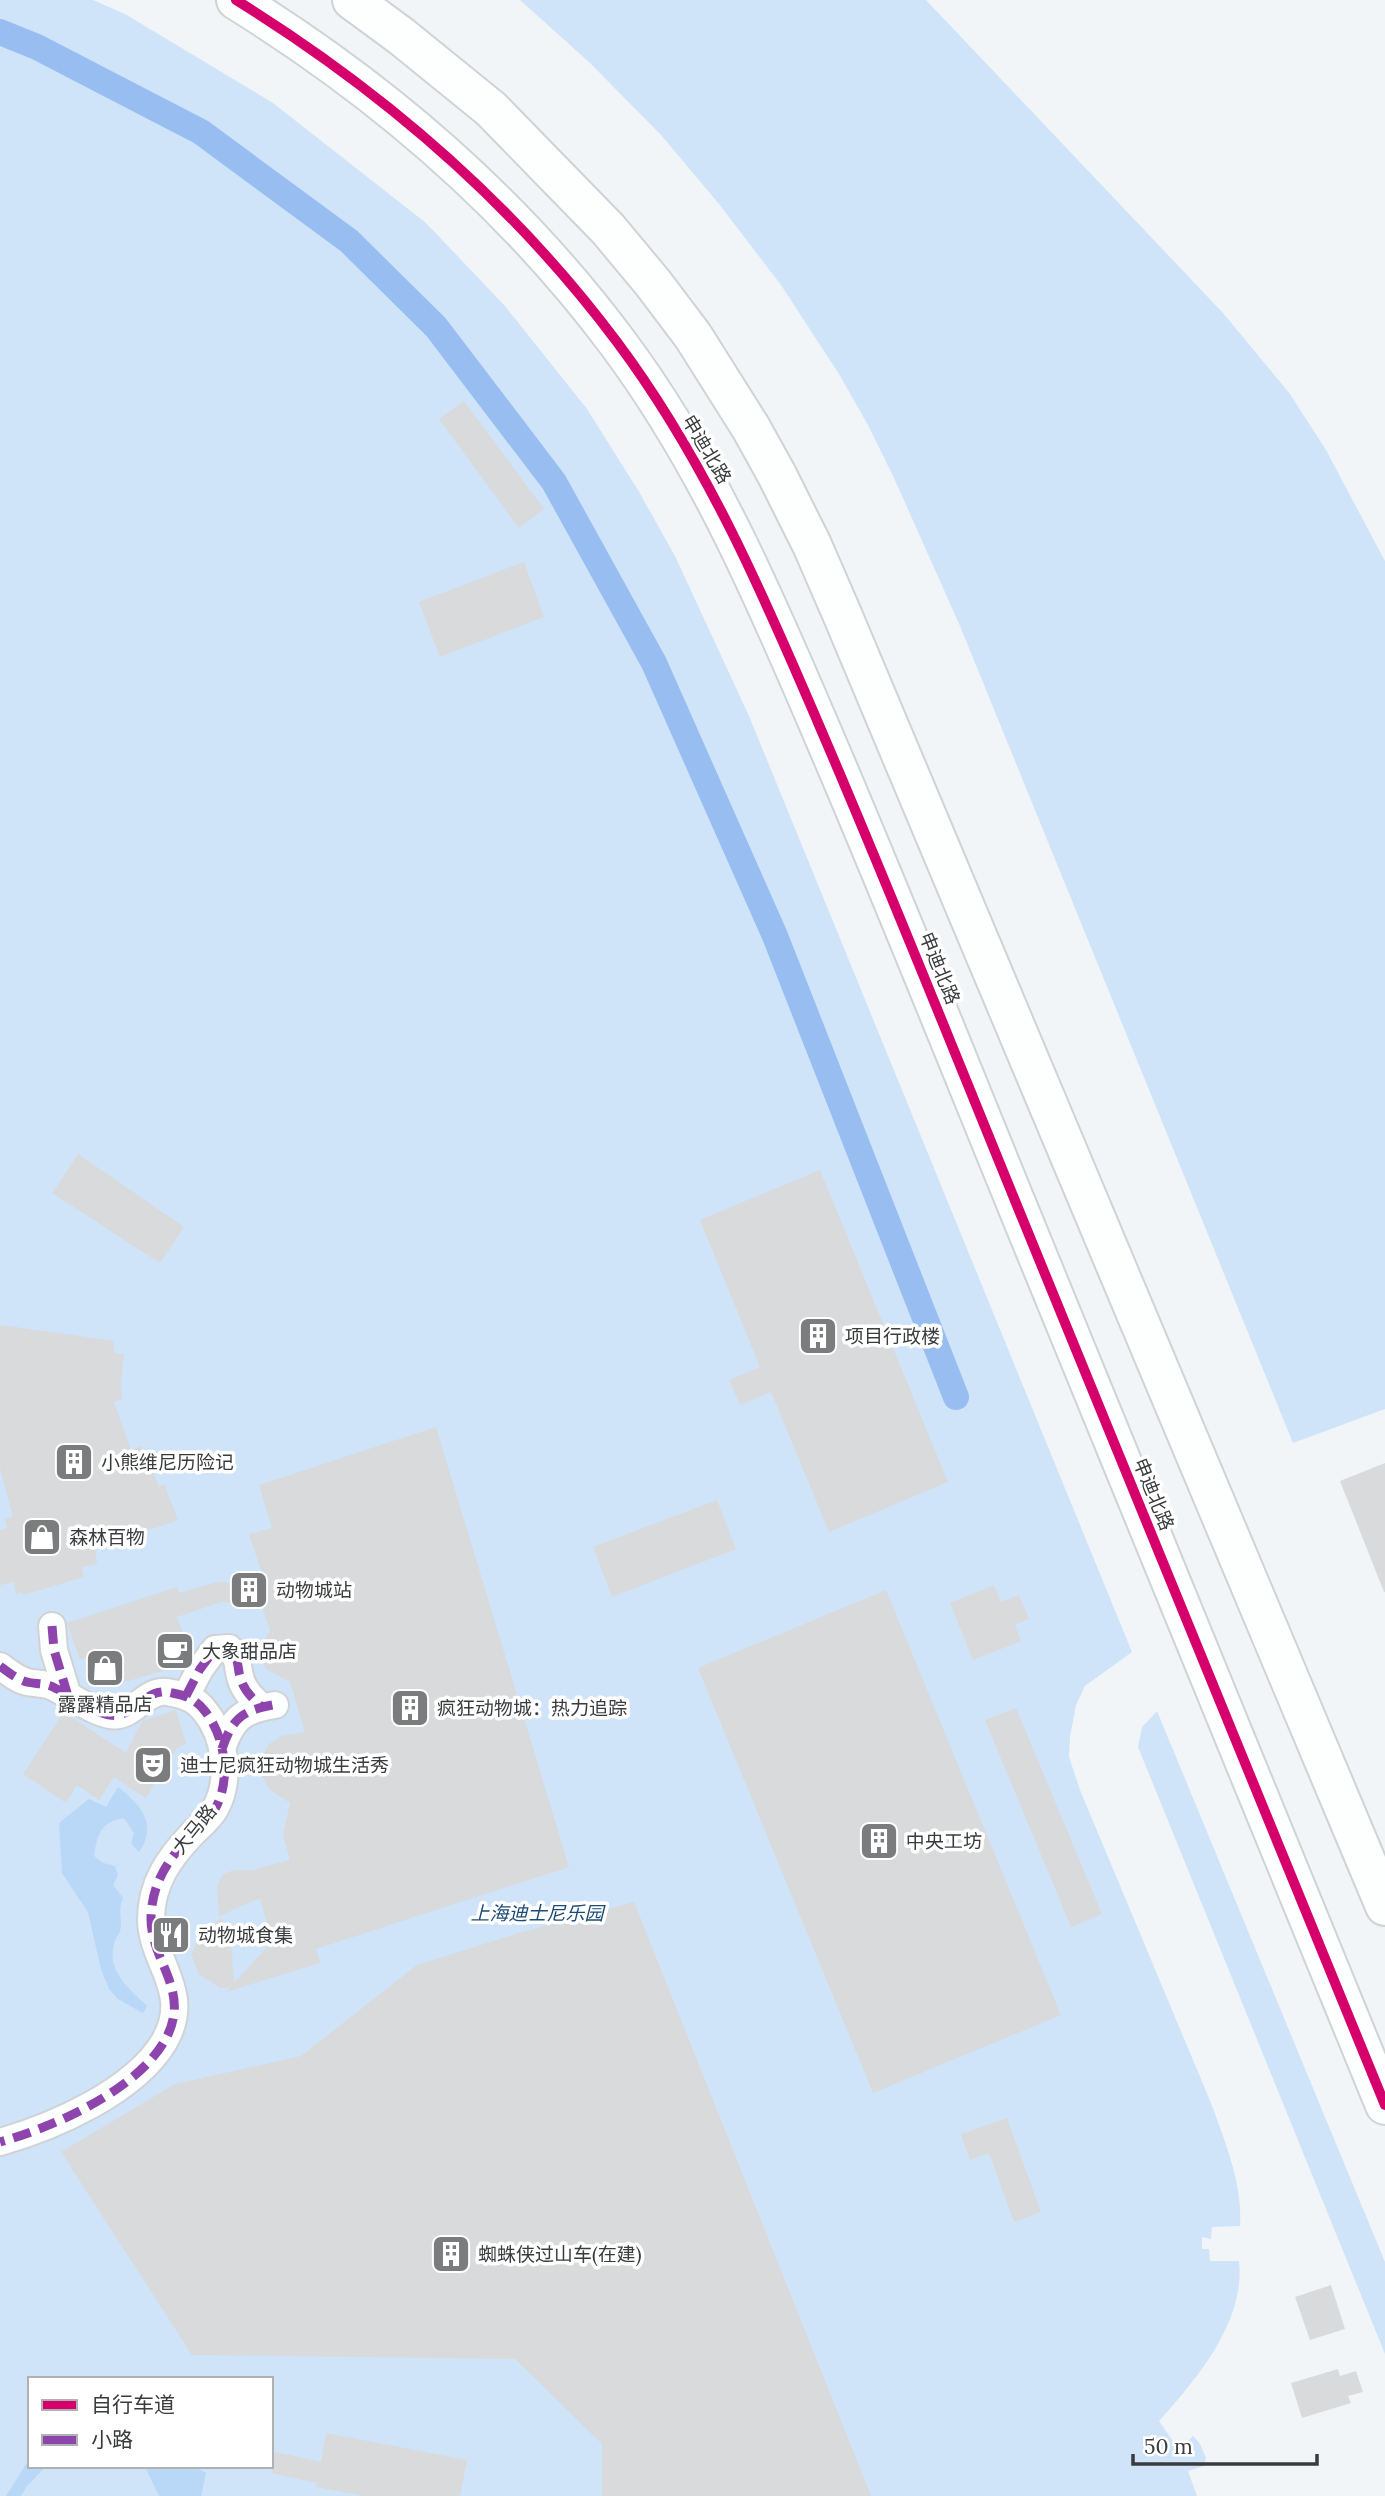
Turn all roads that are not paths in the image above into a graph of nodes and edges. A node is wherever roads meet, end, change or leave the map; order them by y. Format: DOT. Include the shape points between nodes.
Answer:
graph roads {
  1 [pos="236,0"];
  2 [pos="352,0"];
  3 [pos="52,1626"];
  4 [pos="1,1667"];
  5 [pos="68,1696"];
  6 [pos="186,1696"];
  7 [pos="222,1749"];
  8 [pos="1385,1906"];
  9 [pos="1385,2105"];
  10 [pos="0,2142"];
  1 -- 9 [label="street, 申迪北路" via="392,108 512,217 620,345 707,481 747,558 891,891"];
  2 -- 8 [label="street" via="491,108 608,229 693,336 777,474 853,639"];
  3 -- 5 [label="street"];
  4 -- 5 [label="street" via="24,1681 50,1685"];
  5 -- 6 [label="street" via="110,1715 124,1714 163,1691"];
  6 -- 7 [label="street, 大马路" via="202,1707 216,1727"];
  6 -- 7 [label="street" via="215,1649 229,1648 238,1657 248,1694 270,1706 237,1719"];
  7 -- 10 [label="street, 大马路" via="224,1778 215,1809 175,1851 152,1897 151,1924 173,2001 173,2023 163,2043 120,2086 77,2113"];
}
